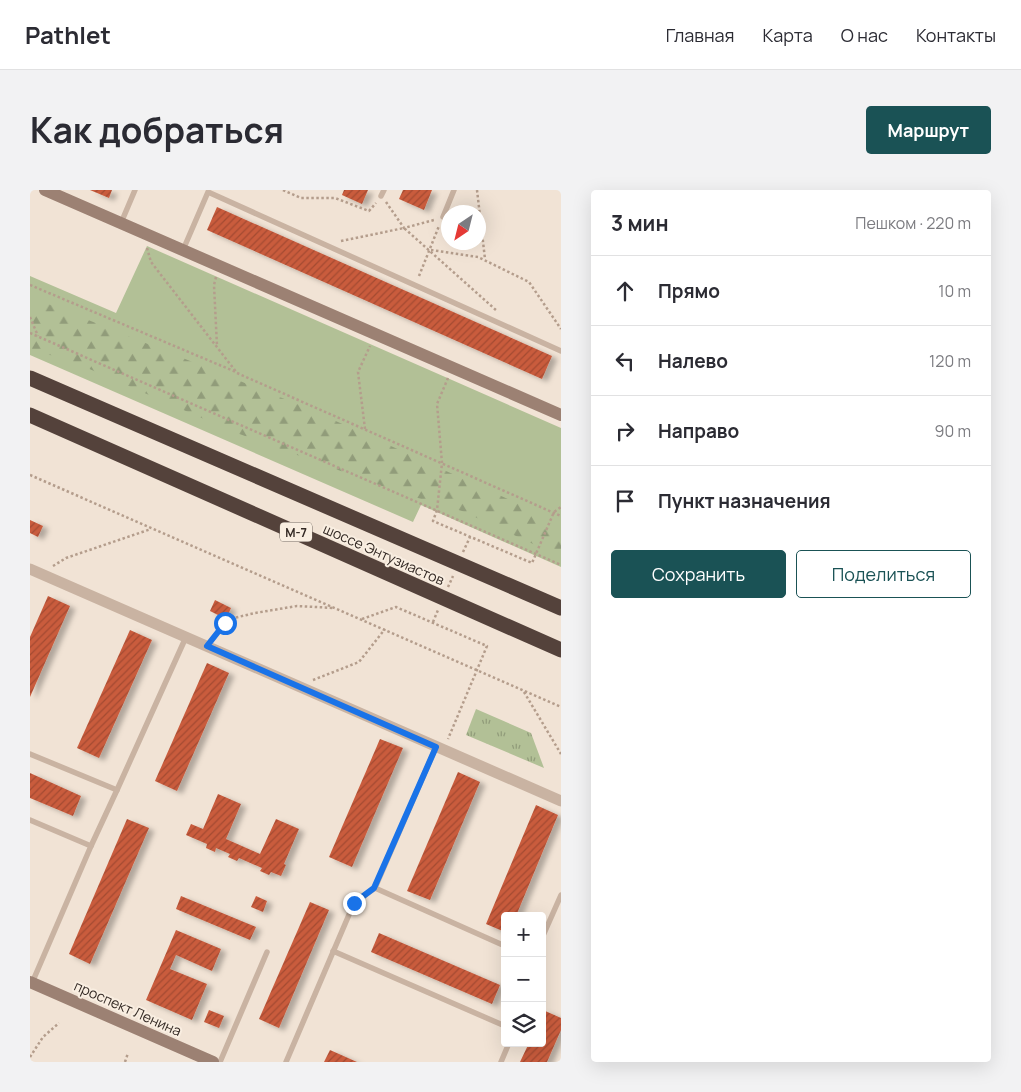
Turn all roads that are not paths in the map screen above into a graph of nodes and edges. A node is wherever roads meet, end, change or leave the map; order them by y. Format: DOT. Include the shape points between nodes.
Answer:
graph roads {
  1 [pos="45,190"];
  2 [pos="135,190"];
  3 [pos="454,190"];
  4 [pos="448,205"];
  5 [pos="121,223"];
  6 [pos="183,250"];
  7 [pos="561,351"];
  8 [pos="30,378"];
  9 [pos="560,413"];
  10 [pos="30,415"];
  11 [pos="35,571"];
  12 [pos="561,608"];
  13 [pos="186,637"];
  14 [pos="561,650"];
  15 [pos="439,748"];
  16 [pos="30,754"];
  17 [pos="117,790"];
  18 [pos="561,801"];
  19 [pos="30,820"];
  20 [pos="91,846"];
  21 [pos="374,888"];
  22 [pos="561,895"];
  23 [pos="546,929"];
  24 [pos="501,944"];
  25 [pos="333,951"];
  26 [pos="267,952"];
  27 [pos="31,982"];
  28 [pos="501,1024"];
  29 [pos="507,1047"];
  30 [pos="213,1062"];
  31 [pos="220,1062"];
  32 [pos="286,1062"];
  33 [pos="501,1062"];
  1 -- 5 [label="street"];
  2 -- 5 [label="lane"];
  3 -- 4 [label="lane"];
  5 -- 6 [label="street"];
  6 -- 7 [label="lane" via="208,192"];
  6 -- 9 [label="street"];
  8 -- 12 [label="highway, шоссе Энтузиастов"];
  10 -- 14 [label="highway, шоссе Энтузиастов / М-7"];
  11 -- 13 [label="street"];
  13 -- 15 [label="street"];
  13 -- 17 [label="lane"];
  15 -- 18 [label="street"];
  15 -- 21 [label="lane"];
  16 -- 17 [label="lane"];
  17 -- 20 [label="lane"];
  19 -- 20 [label="lane"];
  20 -- 27 [label="lane"];
  21 -- 24 [label="lane"];
  21 -- 25 [label="lane" via="354,903"];
  22 -- 23 [label="lane"];
  25 -- 28 [label="lane"];
  25 -- 32 [label="lane"];
  26 -- 31 [label="lane"];
  27 -- 30 [label="street, проспект Ленина"];
  29 -- 33 [label="lane"];
}
